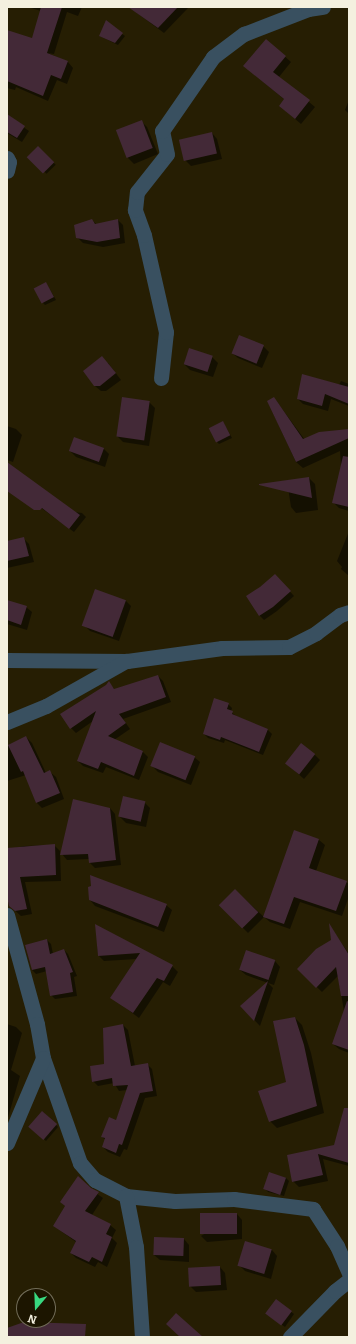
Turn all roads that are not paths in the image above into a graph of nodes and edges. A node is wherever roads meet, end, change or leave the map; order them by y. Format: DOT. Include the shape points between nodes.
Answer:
graph roads {
  1 [pos="324,7"];
  2 [pos="7,158"];
  3 [pos="7,171"];
  4 [pos="161,378"];
  5 [pos="349,612"];
  6 [pos="7,660"];
  7 [pos="127,661"];
  8 [pos="7,722"];
  9 [pos="7,915"];
  10 [pos="43,1058"];
  11 [pos="7,1143"];
  12 [pos="126,1196"];
  13 [pos="349,1273"];
  14 [pos="349,1280"];
  15 [pos="142,1337"];
  16 [pos="290,1337"];
  1 -- 4 [label="street" via="308,9 244,34 213,57 162,130 167,154 137,192 135,210 144,235 166,332"];
  2 -- 3 [label="street"];
  5 -- 7 [label="street" via="289,647 222,648"];
  6 -- 7 [label="street"];
  7 -- 8 [label="street" via="46,706"];
  9 -- 10 [label="street" via="37,1024"];
  10 -- 11 [label="street"];
  10 -- 12 [label="street" via="80,1163 95,1180"];
  12 -- 13 [label="street" via="175,1201 234,1199 313,1209 337,1246"];
  12 -- 15 [label="street" via="136,1247"];
  14 -- 16 [label="street"];
}
